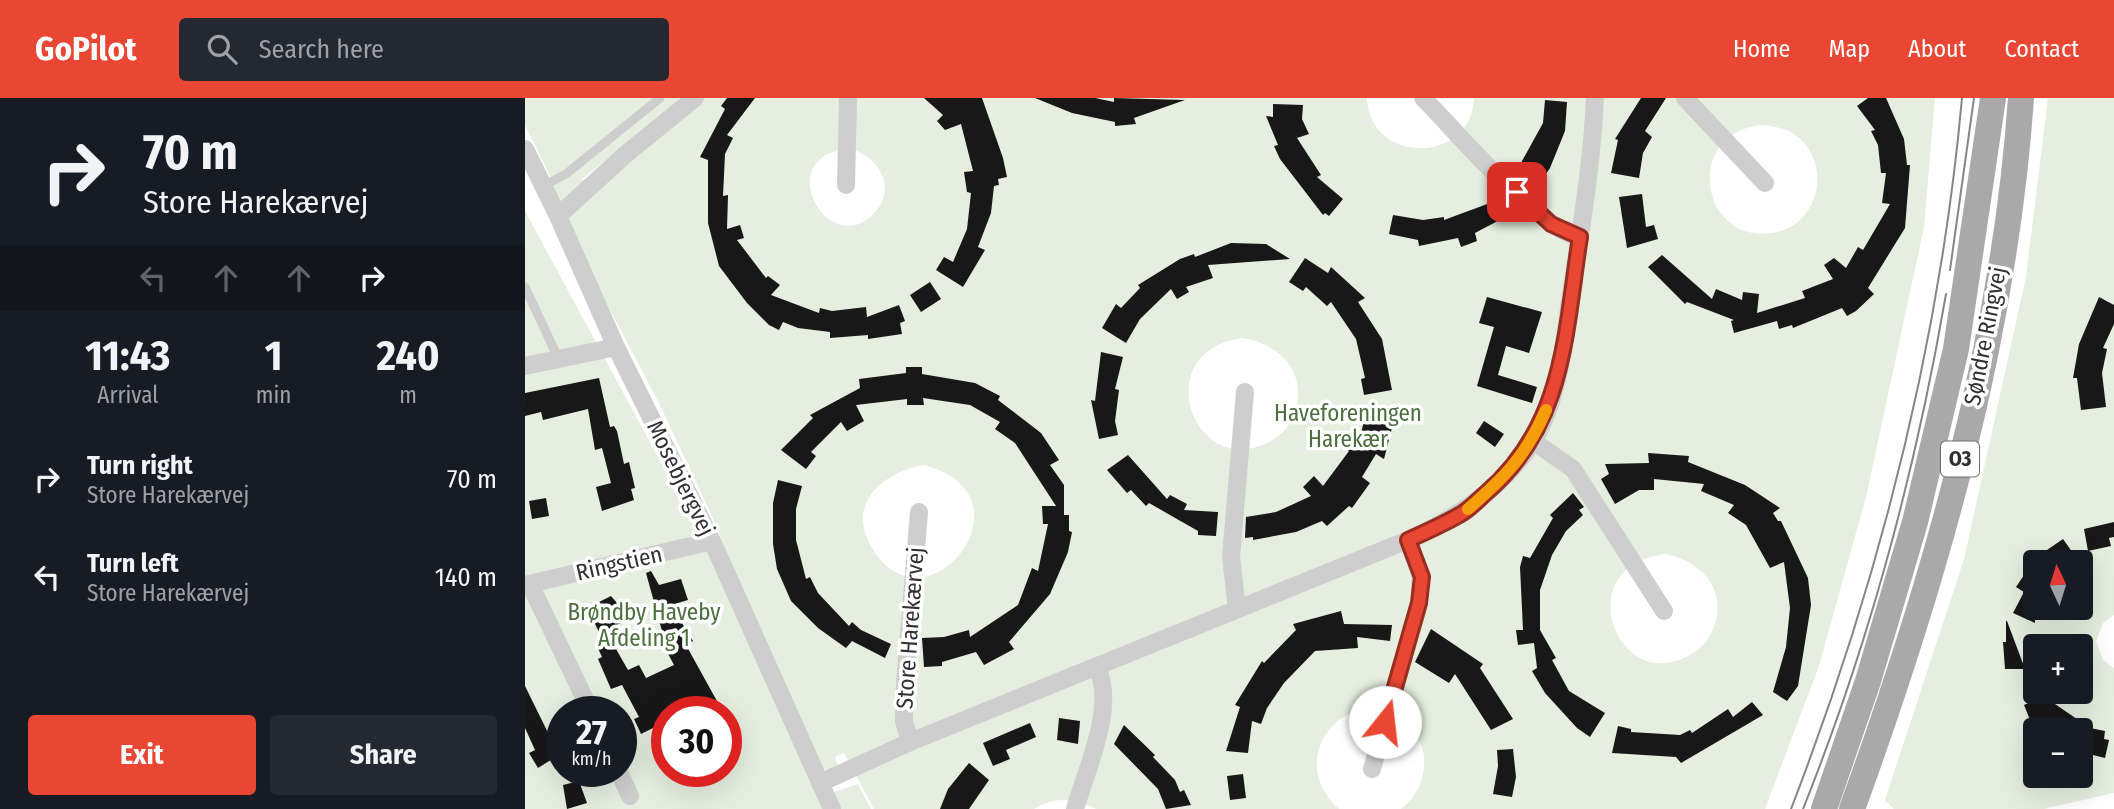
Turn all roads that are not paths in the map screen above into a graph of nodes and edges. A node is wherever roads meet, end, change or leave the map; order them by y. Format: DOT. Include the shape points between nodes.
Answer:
graph roads {
  1 [pos="660,98"];
  2 [pos="695,98"];
  3 [pos="848,98"];
  4 [pos="1423,98"];
  5 [pos="1595,98"];
  6 [pos="1685,98"];
  7 [pos="1993,98"];
  8 [pos="2021,98"];
  9 [pos="525,149"];
  10 [pos="1765,183"];
  11 [pos="846,185"];
  12 [pos="543,186"];
  13 [pos="558,216"];
  14 [pos="1580,237"];
  15 [pos="525,287"];
  16 [pos="616,348"];
  17 [pos="559,360"];
  18 [pos="525,366"];
  19 [pos="1245,392"];
  20 [pos="1533,441"];
  21 [pos="919,512"];
  22 [pos="1408,540"];
  23 [pos="712,541"];
  24 [pos="527,585"];
  25 [pos="1237,609"];
  26 [pos="1664,611"];
  27 [pos="1097,667"];
  28 [pos="583,696"];
  29 [pos="910,742"];
  30 [pos="1371,769"];
  31 [pos="820,783"];
  32 [pos="626,787"];
  33 [pos="630,796"];
  34 [pos="832,809"];
  35 [pos="1075,809"];
  36 [pos="1824,809"];
  37 [pos="1852,809"];
  1 -- 12 [label="lane" via="566,174"];
  2 -- 13 [label="street"];
  3 -- 11 [label="street"];
  4 -- 14 [label="street" via="1536,211 1566,233"];
  5 -- 14 [label="street, Store Harekærvej"];
  6 -- 10 [label="street"];
  7 -- 36 [label="main road, Søndre Ringvej / O3" via="1956,349 1916,522"];
  8 -- 37 [label="main road, Søndre Ringvej / O3" via="2003,244 1963,448 1898,681"];
  9 -- 12 [label="street, Mosebjergvej"];
  12 -- 13 [label="street, Mosebjergvej"];
  13 -- 16 [label="street, Mosebjergvej"];
  14 -- 20 [label="street, Store Harekærvej" via="1562,356"];
  15 -- 17 [label="lane"];
  16 -- 17 [label="street"];
  16 -- 23 [label="street, Mosebjergvej"];
  17 -- 18 [label="street"];
  19 -- 25 [label="street" via="1231,557"];
  20 -- 22 [label="street, Store Harekærvej" via="1497,484 1463,513"];
  20 -- 26 [label="street" via="1573,469"];
  21 -- 29 [label="street, Store Harekærvej" via="904,696"];
  22 -- 25 [label="street, Store Harekærvej"];
  22 -- 30 [label="street" via="1422,577 1419,603"];
  23 -- 24 [label="street, Ringstien"];
  23 -- 31 [label="street, Mosebjergvej"];
  24 -- 28 [label="street"];
  25 -- 27 [label="street, Store Harekærvej"];
  27 -- 29 [label="street, Store Harekærvej"];
  27 -- 35 [label="street" via="1104,682 1104,708"];
  29 -- 31 [label="street, Store Harekærvej"];
  31 -- 34 [label="street, Mosebjergvej"];
  32 -- 33 [label="street"];
}
